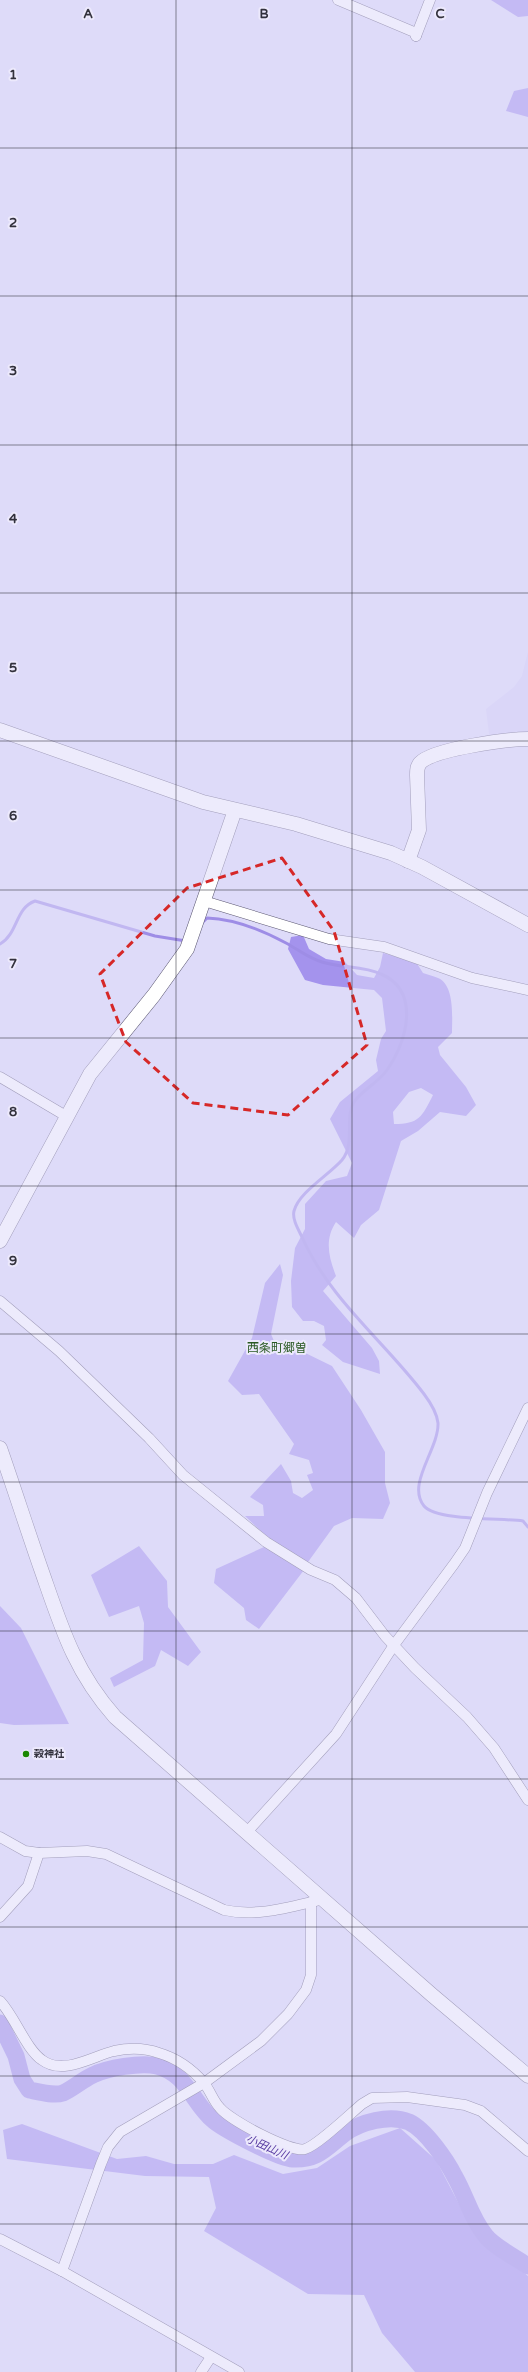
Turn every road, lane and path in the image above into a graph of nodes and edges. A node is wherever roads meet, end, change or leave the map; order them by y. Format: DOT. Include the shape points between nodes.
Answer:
graph roads {
  1 [pos="338,0"];
  2 [pos="430,0"];
  3 [pos="0,730"];
  4 [pos="528,739"];
  5 [pos="235,810"];
  6 [pos="408,861"];
  7 [pos="204,901"];
  8 [pos="528,925"];
  9 [pos="528,990"];
  10 [pos="0,1077"];
  11 [pos="66,1116"];
  12 [pos="0,1241"];
  13 [pos="0,1301"];
  14 [pos="528,1408"];
  15 [pos="0,1448"];
  16 [pos="394,1645"];
  17 [pos="528,1800"];
  18 [pos="246,1833"];
  19 [pos="0,1837"];
  20 [pos="39,1853"];
  21 [pos="316,1901"];
  22 [pos="0,1917"];
  23 [pos="0,2001"];
  24 [pos="528,2076"];
  25 [pos="204,2083"];
  26 [pos="528,2151"];
  27 [pos="0,2239"];
  28 [pos="62,2271"];
  29 [pos="211,2357"];
  30 [pos="201,2372"];
  31 [pos="239,2372"];
  1 -- 2 [label="street" via="414,32 416,36"];
  3 -- 5 [label="street" via="163,789"];
  4 -- 6 [label="street" via="455,749 421,762 417,775 419,830"];
  5 -- 6 [label="street" via="335,835"];
  5 -- 7 [label="street"];
  6 -- 8 [label="street"];
  7 -- 9 [label="street" via="329,938 384,947 472,978"];
  7 -- 11 [label="street" via="187,949 154,995 90,1074"];
  10 -- 11 [label="street"];
  11 -- 12 [label="street"];
  13 -- 16 [label="street" via="59,1351 149,1438 183,1476 266,1542 306,1567 335,1580 356,1598"];
  14 -- 16 [label="street" via="458,1559"];
  15 -- 18 [label="street" via="63,1633 77,1665 99,1699 115,1717"];
  16 -- 17 [label="street" via="467,1716 494,1748"];
  16 -- 18 [label="street" via="336,1734"];
  18 -- 21 [label="street"];
  19 -- 20 [label="street" via="25,1851"];
  20 -- 21 [label="street" via="87,1851 106,1854 224,1910 261,1912"];
  20 -- 22 [label="street" via="28,1886"];
  21 -- 24 [label="street"];
  21 -- 25 [label="street" via="311,1974 306,1990 288,2014 261,2041"];
  23 -- 25 [label="street" via="34,2052 48,2063 76,2064 114,2051 138,2049 158,2052 174,2059"];
  25 -- 26 [label="street" via="219,2108 232,2118 292,2149 306,2148 372,2098 407,2097 464,2104 481,2111"];
  25 -- 28 [label="street" via="120,2132 108,2148 101,2164"];
  27 -- 28 [label="street"];
  28 -- 29 [label="street"];
  29 -- 30 [label="street"];
  29 -- 31 [label="street"];
}
